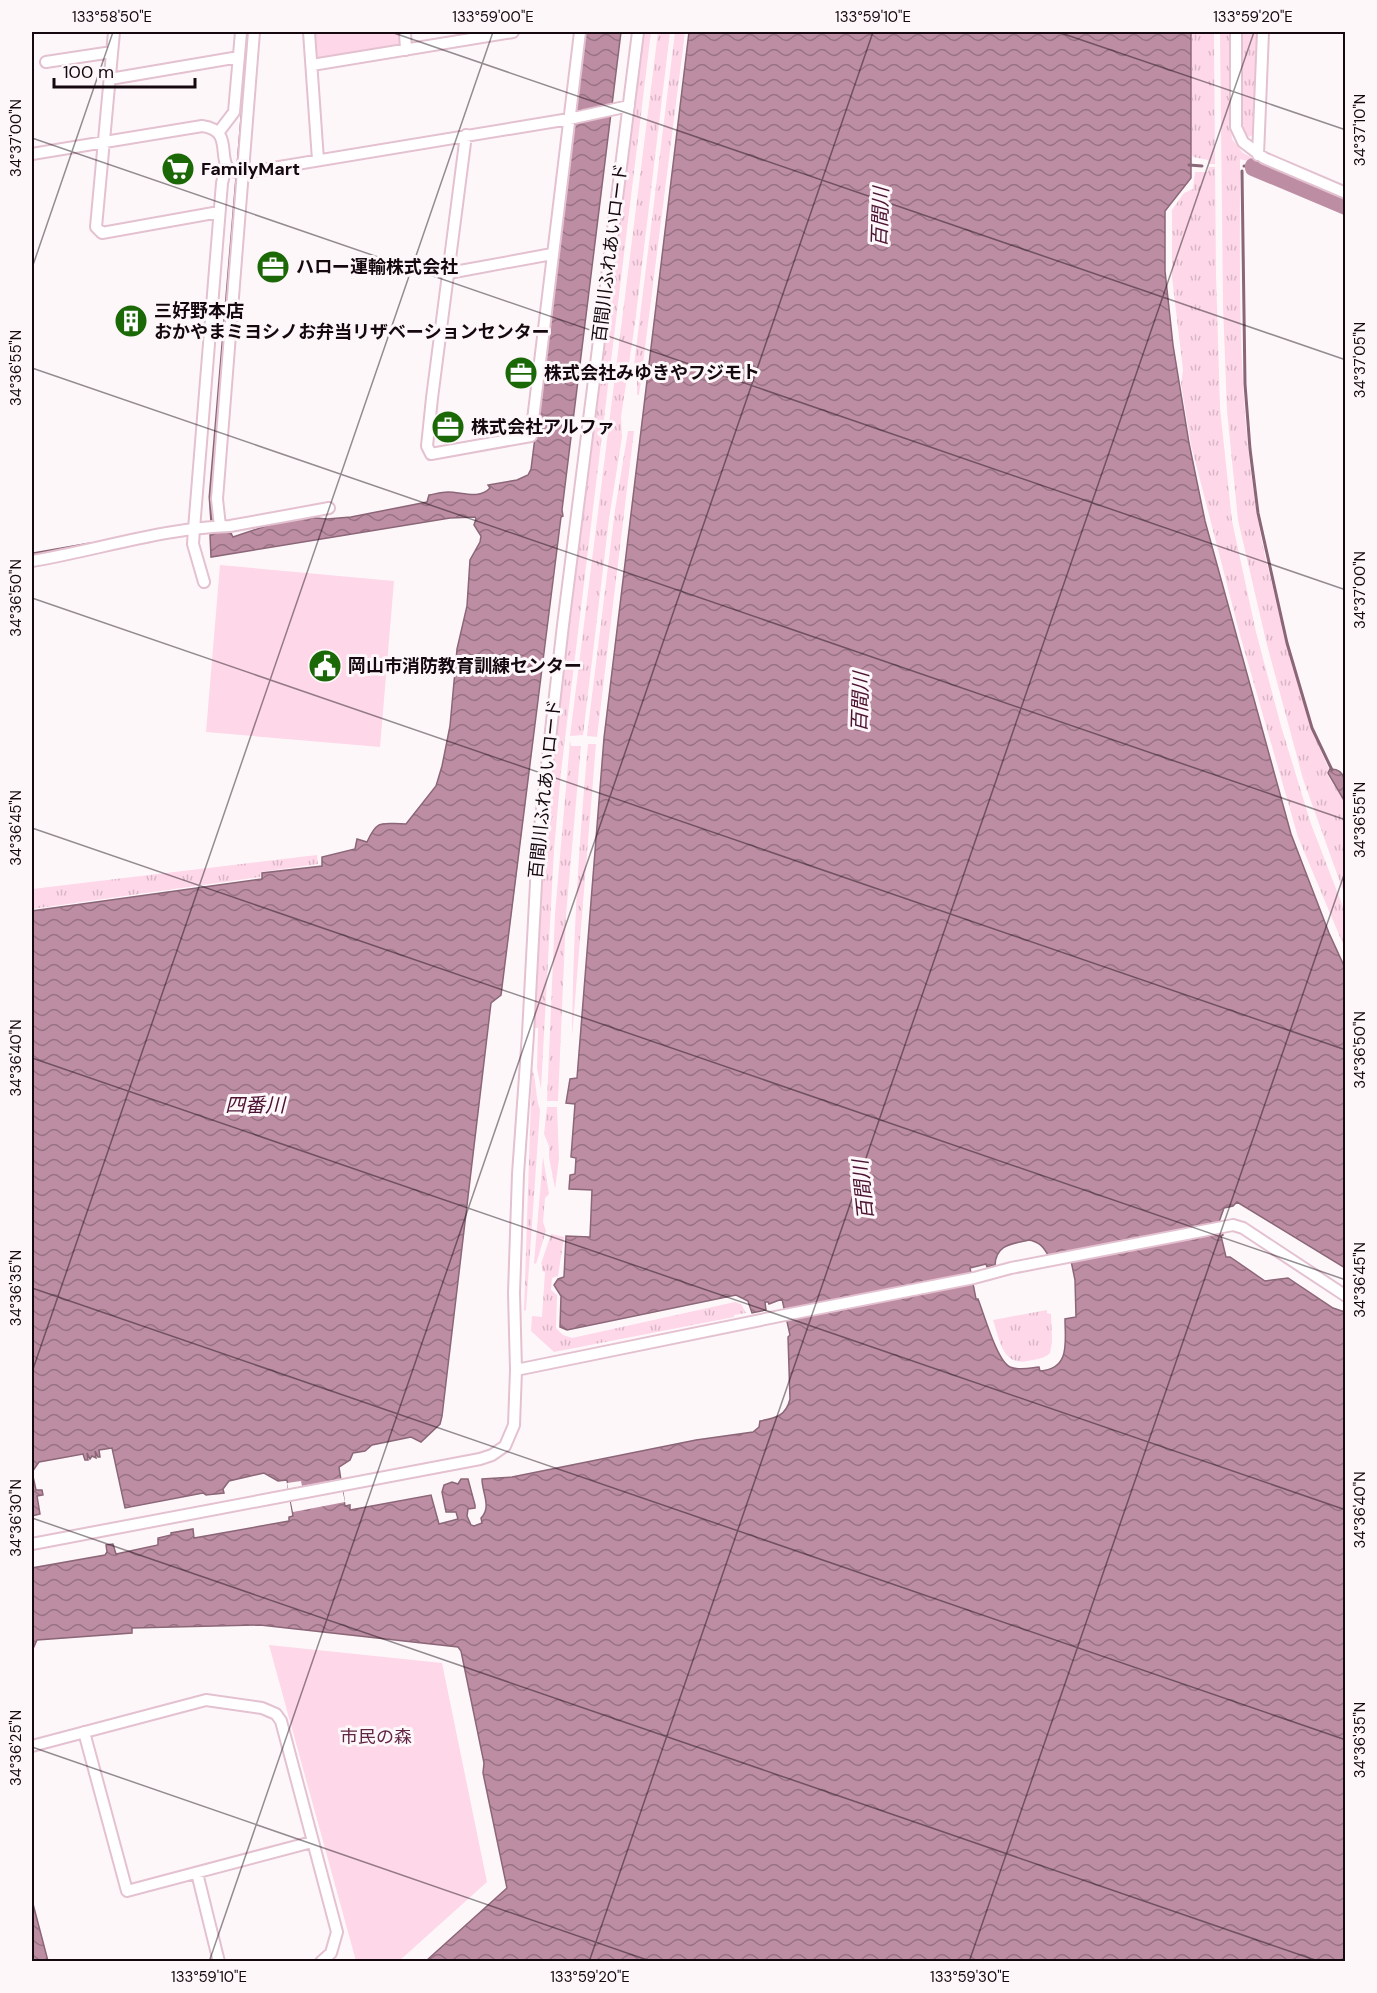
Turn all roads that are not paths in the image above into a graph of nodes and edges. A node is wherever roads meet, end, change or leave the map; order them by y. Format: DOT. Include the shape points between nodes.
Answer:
graph roads {
  1 [pos="114,32"];
  2 [pos="241,32"];
  3 [pos="254,32"];
  4 [pos="309,32"];
  5 [pos="405,32"];
  6 [pos="513,32"];
  7 [pos="580,32"];
  8 [pos="638,32"];
  9 [pos="1236,32"];
  10 [pos="1263,32"];
  11 [pos="406,50"];
  12 [pos="112,52"];
  13 [pos="239,57"];
  14 [pos="46,62"];
  15 [pos="312,65"];
  16 [pos="110,79"];
  17 [pos="629,106"];
  18 [pos="573,118"];
  19 [pos="218,132"];
  20 [pos="466,135"];
  21 [pos="105,142"];
  22 [pos="32,154"];
  23 [pos="1258,155"];
  24 [pos="318,160"];
  25 [pos="236,172"];
  26 [pos="1346,193"];
  27 [pos="219,212"];
  28 [pos="552,254"];
  29 [pos="449,273"];
  30 [pos="329,508"];
  31 [pos="215,527"];
  32 [pos="194,529"];
  33 [pos="32,561"];
  34 [pos="204,582"];
  35 [pos="1346,1296"];
  36 [pos="516,1370"];
  37 [pos="32,1544"];
  38 [pos="84,1732"];
  39 [pos="32,1746"];
  40 [pos="312,1842"];
  41 [pos="197,1873"];
  42 [pos="219,1962"];
  43 [pos="321,1962"];
  1 -- 12 [label="street"];
  2 -- 13 [label="street"];
  3 -- 25 [label="street"];
  4 -- 15 [label="street"];
  5 -- 11 [label="street"];
  6 -- 11 [label="street"];
  7 -- 18 [label="street"];
  8 -- 17 [label="street, 百間川ふれあいロード"];
  9 -- 23 [label="street" via="1236,127 1244,143"];
  10 -- 23 [label="street"];
  11 -- 15 [label="street"];
  12 -- 14 [label="street"];
  12 -- 16 [label="street"];
  13 -- 16 [label="street"];
  13 -- 19 [label="street" via="234,112"];
  15 -- 24 [label="street"];
  16 -- 21 [label="street"];
  17 -- 18 [label="street"];
  17 -- 36 [label="street, 百間川ふれあいロード" via="538,845 518,1173"];
  18 -- 20 [label="street"];
  18 -- 28 [label="street"];
  19 -- 21 [label="street" via="202,126"];
  19 -- 25 [label="street" via="224,141 224,164"];
  20 -- 24 [label="street"];
  20 -- 29 [label="street"];
  21 -- 22 [label="street"];
  21 -- 27 [label="street" via="96,227 102,233"];
  23 -- 26 [label="street"];
  24 -- 25 [label="street"];
  25 -- 27 [label="street" via="222,183"];
  25 -- 31 [label="street"];
  27 -- 32 [label="street"];
  28 -- 29 [label="street"];
  28 -- 29 [label="street" via="531,436 431,454 427,446"];
  30 -- 31 [label="street"];
  31 -- 32 [label="street"];
  32 -- 33 [label="street"];
  32 -- 34 [label="street"];
  35 -- 36 [label="street" via="1233,1225"];
  36 -- 37 [label="street, 百間川ふれあいロード" via="514,1425 509,1439 500,1451 480,1459"];
  38 -- 39 [label="street"];
  38 -- 40 [label="street" via="206,1700 270,1710 281,1721"];
  38 -- 41 [label="street" via="128,1890"];
  40 -- 41 [label="street"];
  40 -- 43 [label="street" via="337,1932 331,1953"];
  41 -- 42 [label="street"];
}
